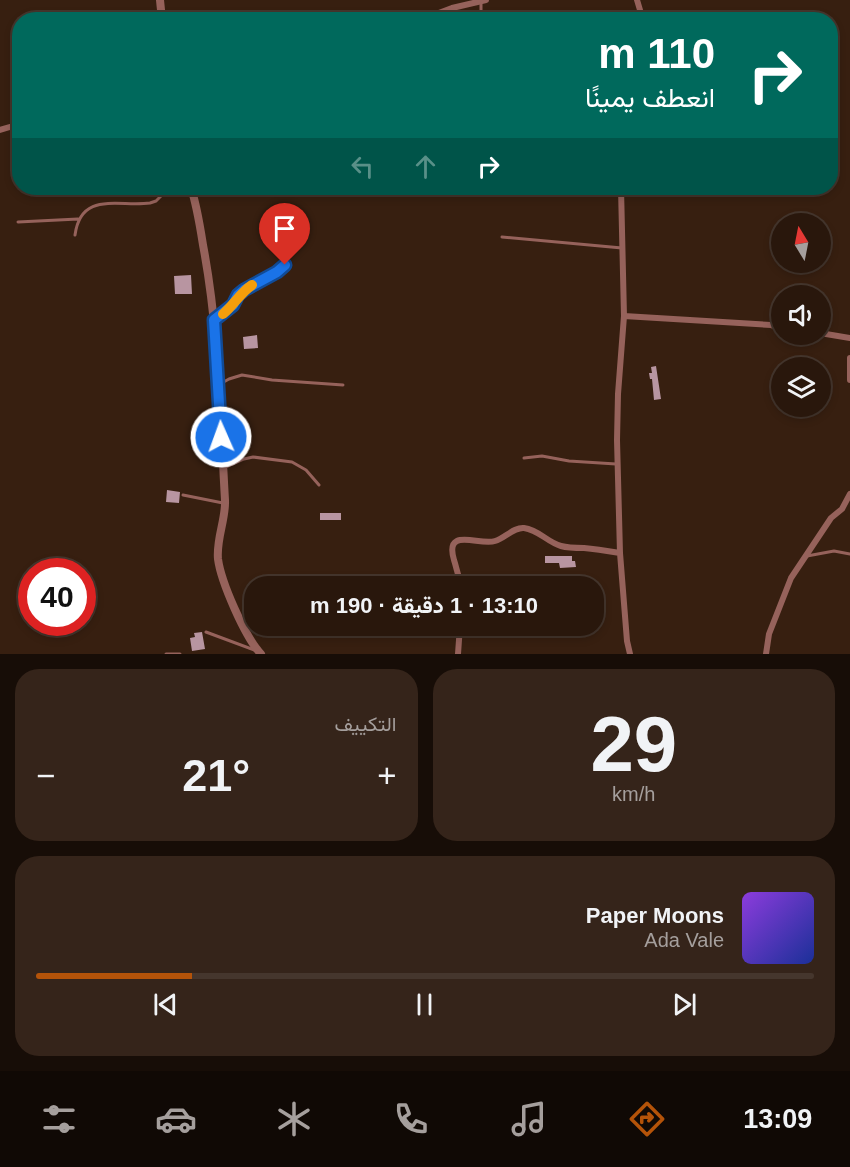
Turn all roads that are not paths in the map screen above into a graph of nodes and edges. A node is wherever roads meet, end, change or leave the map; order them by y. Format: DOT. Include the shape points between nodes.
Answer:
graph roads {
  1 [pos="484,1"];
  2 [pos="441,12"];
  3 [pos="162,195"];
  4 [pos="193,195"];
  5 [pos="621,195"];
  6 [pos="78,219"];
  7 [pos="18,222"];
  8 [pos="75,235"];
  9 [pos="502,237"];
  10 [pos="622,248"];
  11 [pos="285,265"];
  12 [pos="624,316"];
  13 [pos="214,320"];
  14 [pos="771,326"];
  15 [pos="831,335"];
  16 [pos="850,338"];
  17 [pos="850,358"];
  18 [pos="850,380"];
  19 [pos="219,385"];
  20 [pos="343,385"];
  21 [pos="524,458"];
  22 [pos="618,464"];
  23 [pos="222,468"];
  24 [pos="319,485"];
  25 [pos="850,494"];
  26 [pos="183,495"];
  27 [pos="225,503"];
  28 [pos="620,553"];
  29 [pos="850,554"];
  30 [pos="805,557"];
  31 [pos="460,576"];
  32 [pos="206,632"];
  33 [pos="459,636"];
  34 [pos="259,653"];
  35 [pos="166,654"];
  36 [pos="180,654"];
  37 [pos="458,654"];
  38 [pos="630,654"];
  39 [pos="766,654"];
  1 -- 2 [label="street"];
  3 -- 6 [label="lane" via="150,203 100,204 87,209"];
  4 -- 13 [label="street"];
  5 -- 10 [label="street"];
  6 -- 7 [label="lane"];
  6 -- 8 [label="lane"];
  9 -- 10 [label="lane"];
  10 -- 12 [label="street"];
  11 -- 13 [label="lane" via="244,290"];
  12 -- 14 [label="street"];
  12 -- 22 [label="street"];
  13 -- 19 [label="street"];
  15 -- 16 [label="street"];
  17 -- 18 [label="street"];
  19 -- 20 [label="lane" via="242,375"];
  19 -- 23 [label="street"];
  21 -- 22 [label="lane" via="542,456"];
  22 -- 28 [label="street"];
  23 -- 24 [label="lane" via="253,458 292,462"];
  23 -- 27 [label="street"];
  25 -- 30 [label="street"];
  26 -- 27 [label="lane"];
  27 -- 34 [label="street" via="219,548 222,575"];
  28 -- 31 [label="street" via="564,547 537,532 516,529 491,542 458,540 452,549"];
  28 -- 38 [label="street"];
  29 -- 30 [label="lane" via="834,551"];
  30 -- 39 [label="street" via="775,616"];
  32 -- 34 [label="lane"];
  33 -- 37 [label="street"];
  35 -- 36 [label="lane"];
}
